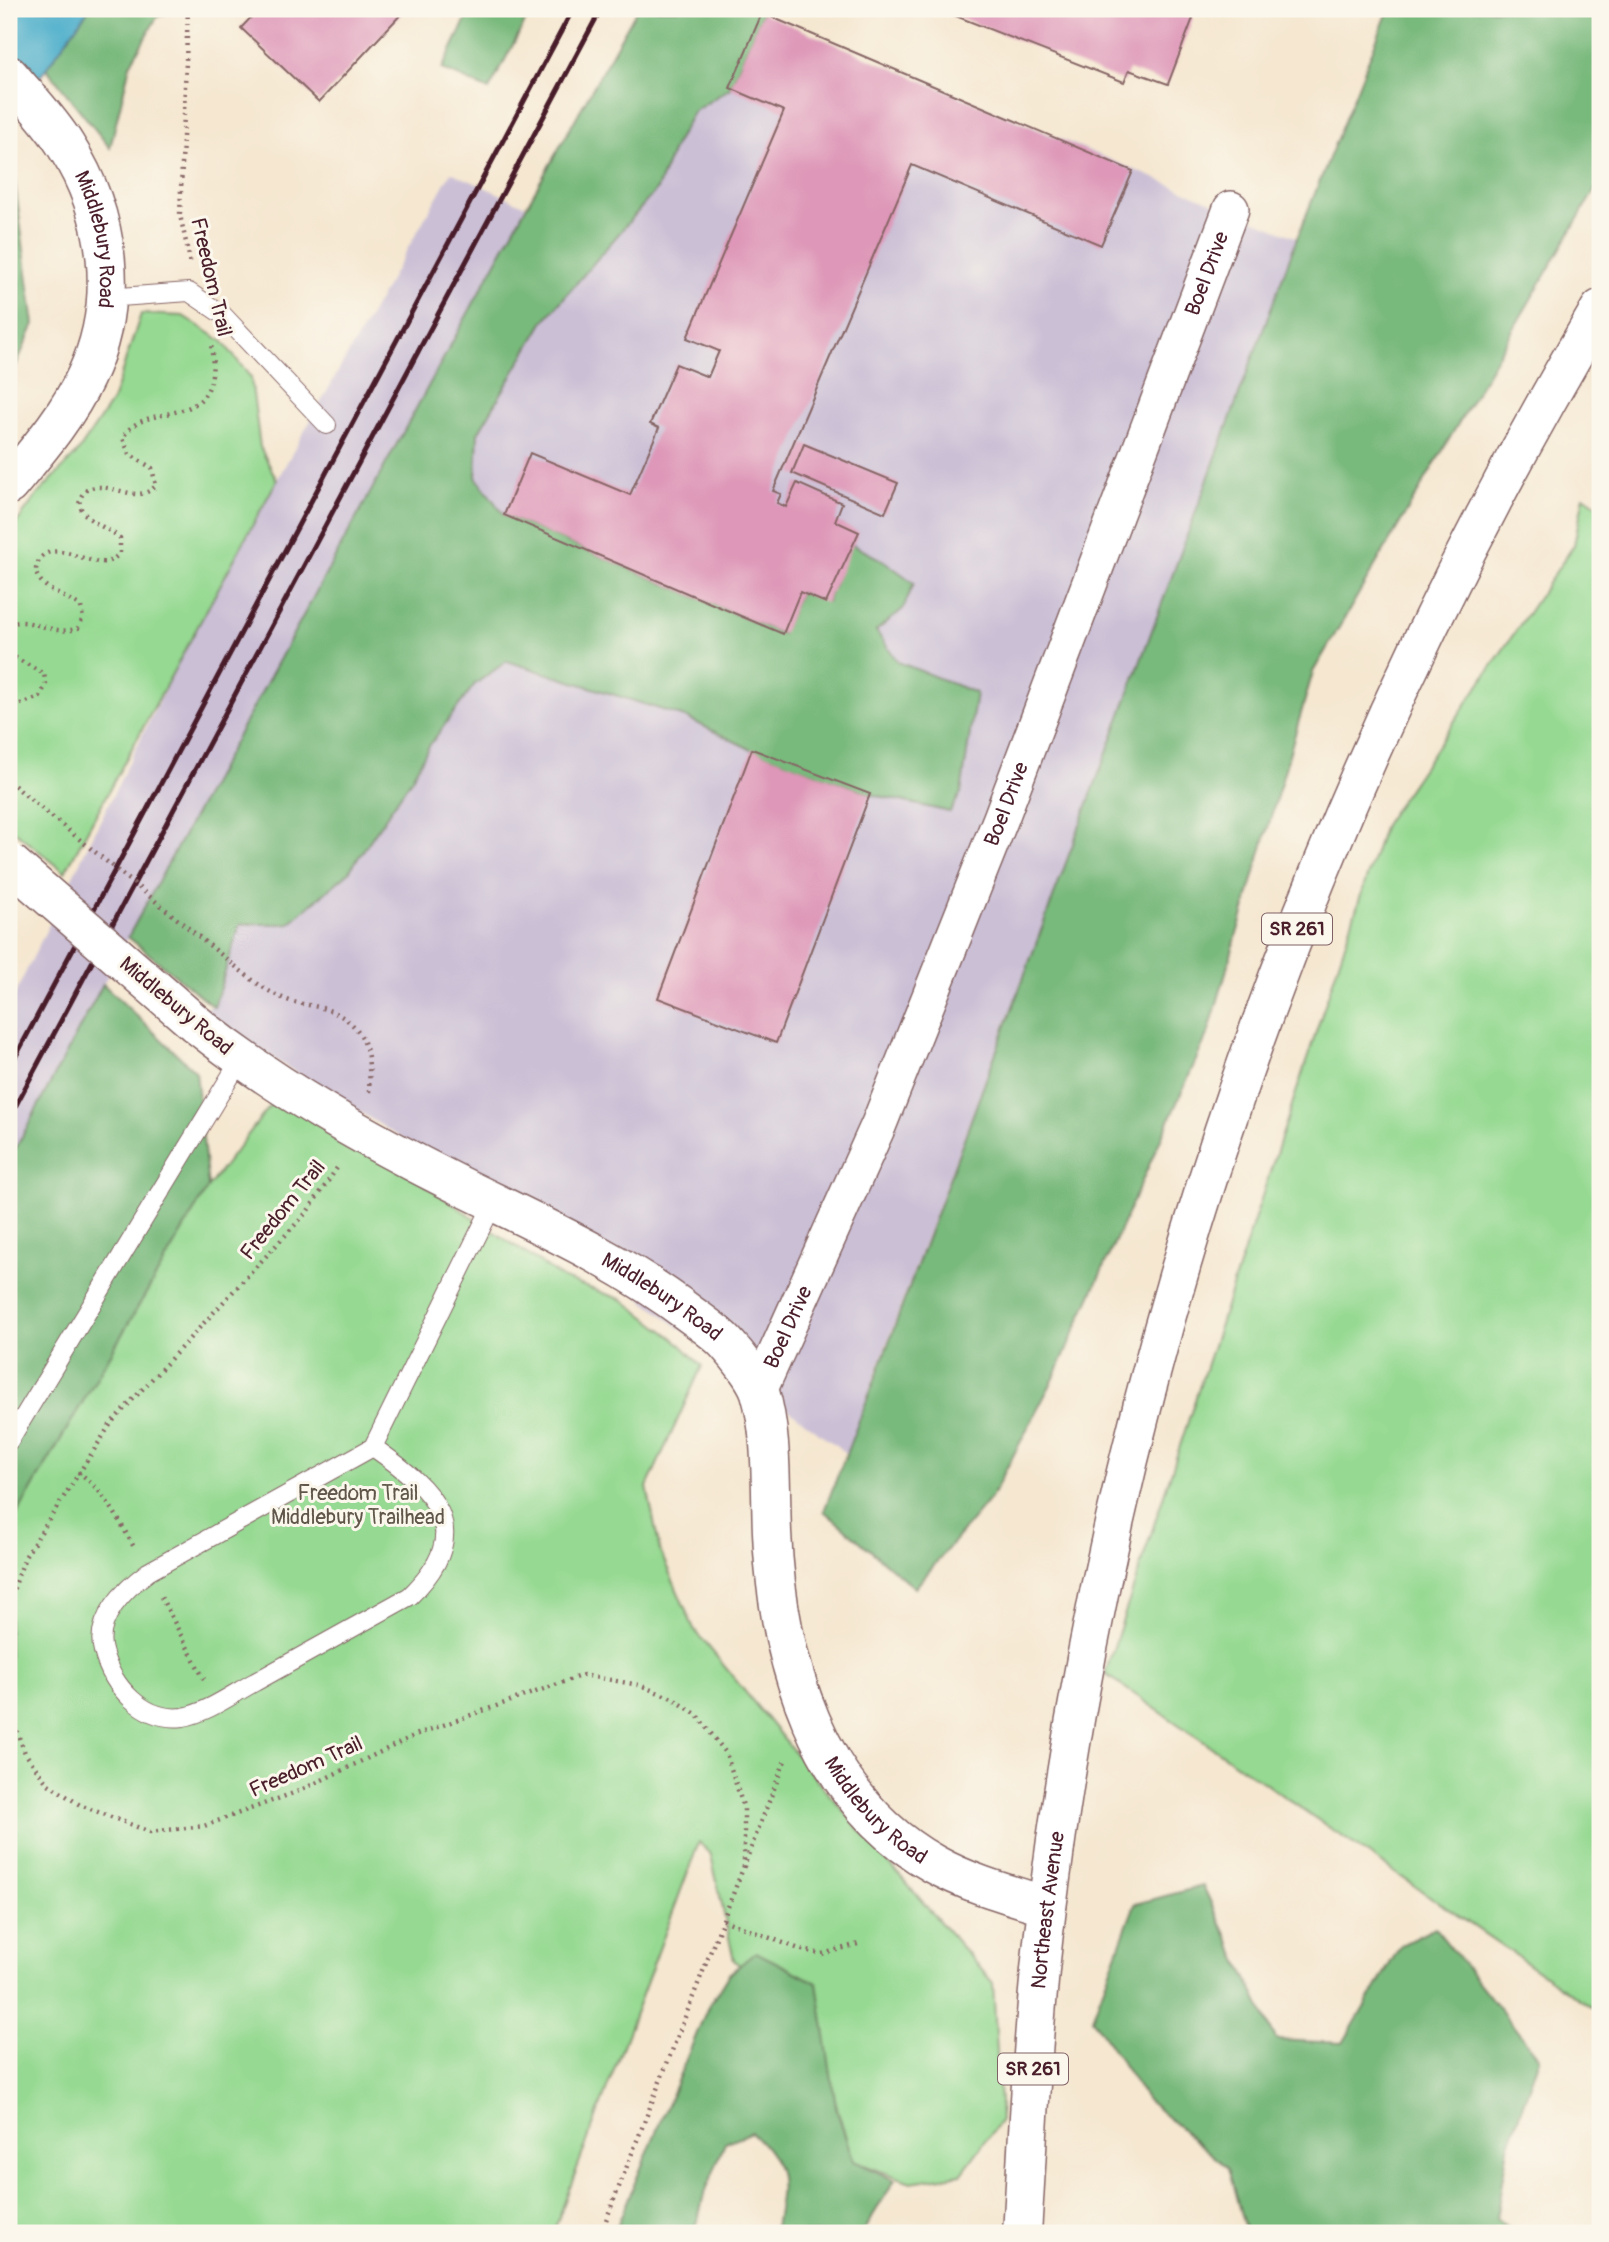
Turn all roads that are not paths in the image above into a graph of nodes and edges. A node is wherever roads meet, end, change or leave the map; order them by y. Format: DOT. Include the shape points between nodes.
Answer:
graph roads {
  1 [pos="9,75"];
  2 [pos="1231,209"];
  3 [pos="106,298"];
  4 [pos="1600,309"];
  5 [pos="327,425"];
  6 [pos="9,485"];
  7 [pos="9,862"];
  8 [pos="241,1059"];
  9 [pos="494,1202"];
  10 [pos="760,1389"];
  11 [pos="9,1441"];
  12 [pos="373,1447"];
  13 [pos="1047,1906"];
  14 [pos="1022,2233"];
  1 -- 3 [label="street, Middlebury Road" via="66,145 84,179 104,237"];
  2 -- 10 [label="street, Boel Drive" via="996,831 879,1125"];
  3 -- 5 [label="lane" via="188,292 223,315"];
  3 -- 6 [label="street, Middlebury Road" via="86,377 53,430"];
  4 -- 13 [label="street, Northeast Avenue / SR 261" via="1453,574 1341,820 1267,1004 1190,1228 1143,1403 1079,1696"];
  7 -- 8 [label="street, Middlebury Road, bridge"];
  8 -- 9 [label="street, Middlebury Road" via="354,1132"];
  8 -- 11 [label="lane"];
  9 -- 10 [label="street, Middlebury Road" via="599,1256 671,1300 725,1341"];
  9 -- 12 [label="lane"];
  10 -- 13 [label="street, Middlebury Road" via="768,1438 778,1610 790,1667 820,1740 849,1789 890,1834 958,1876"];
  12 -- 12 [label="lane" via="409,1472 435,1499 444,1545 431,1576 410,1596 183,1717 150,1713 130,1699 111,1676 101,1648 107,1619 120,1593 148,1572"];
  13 -- 14 [label="street, Northeast Avenue / SR 261"];
}
